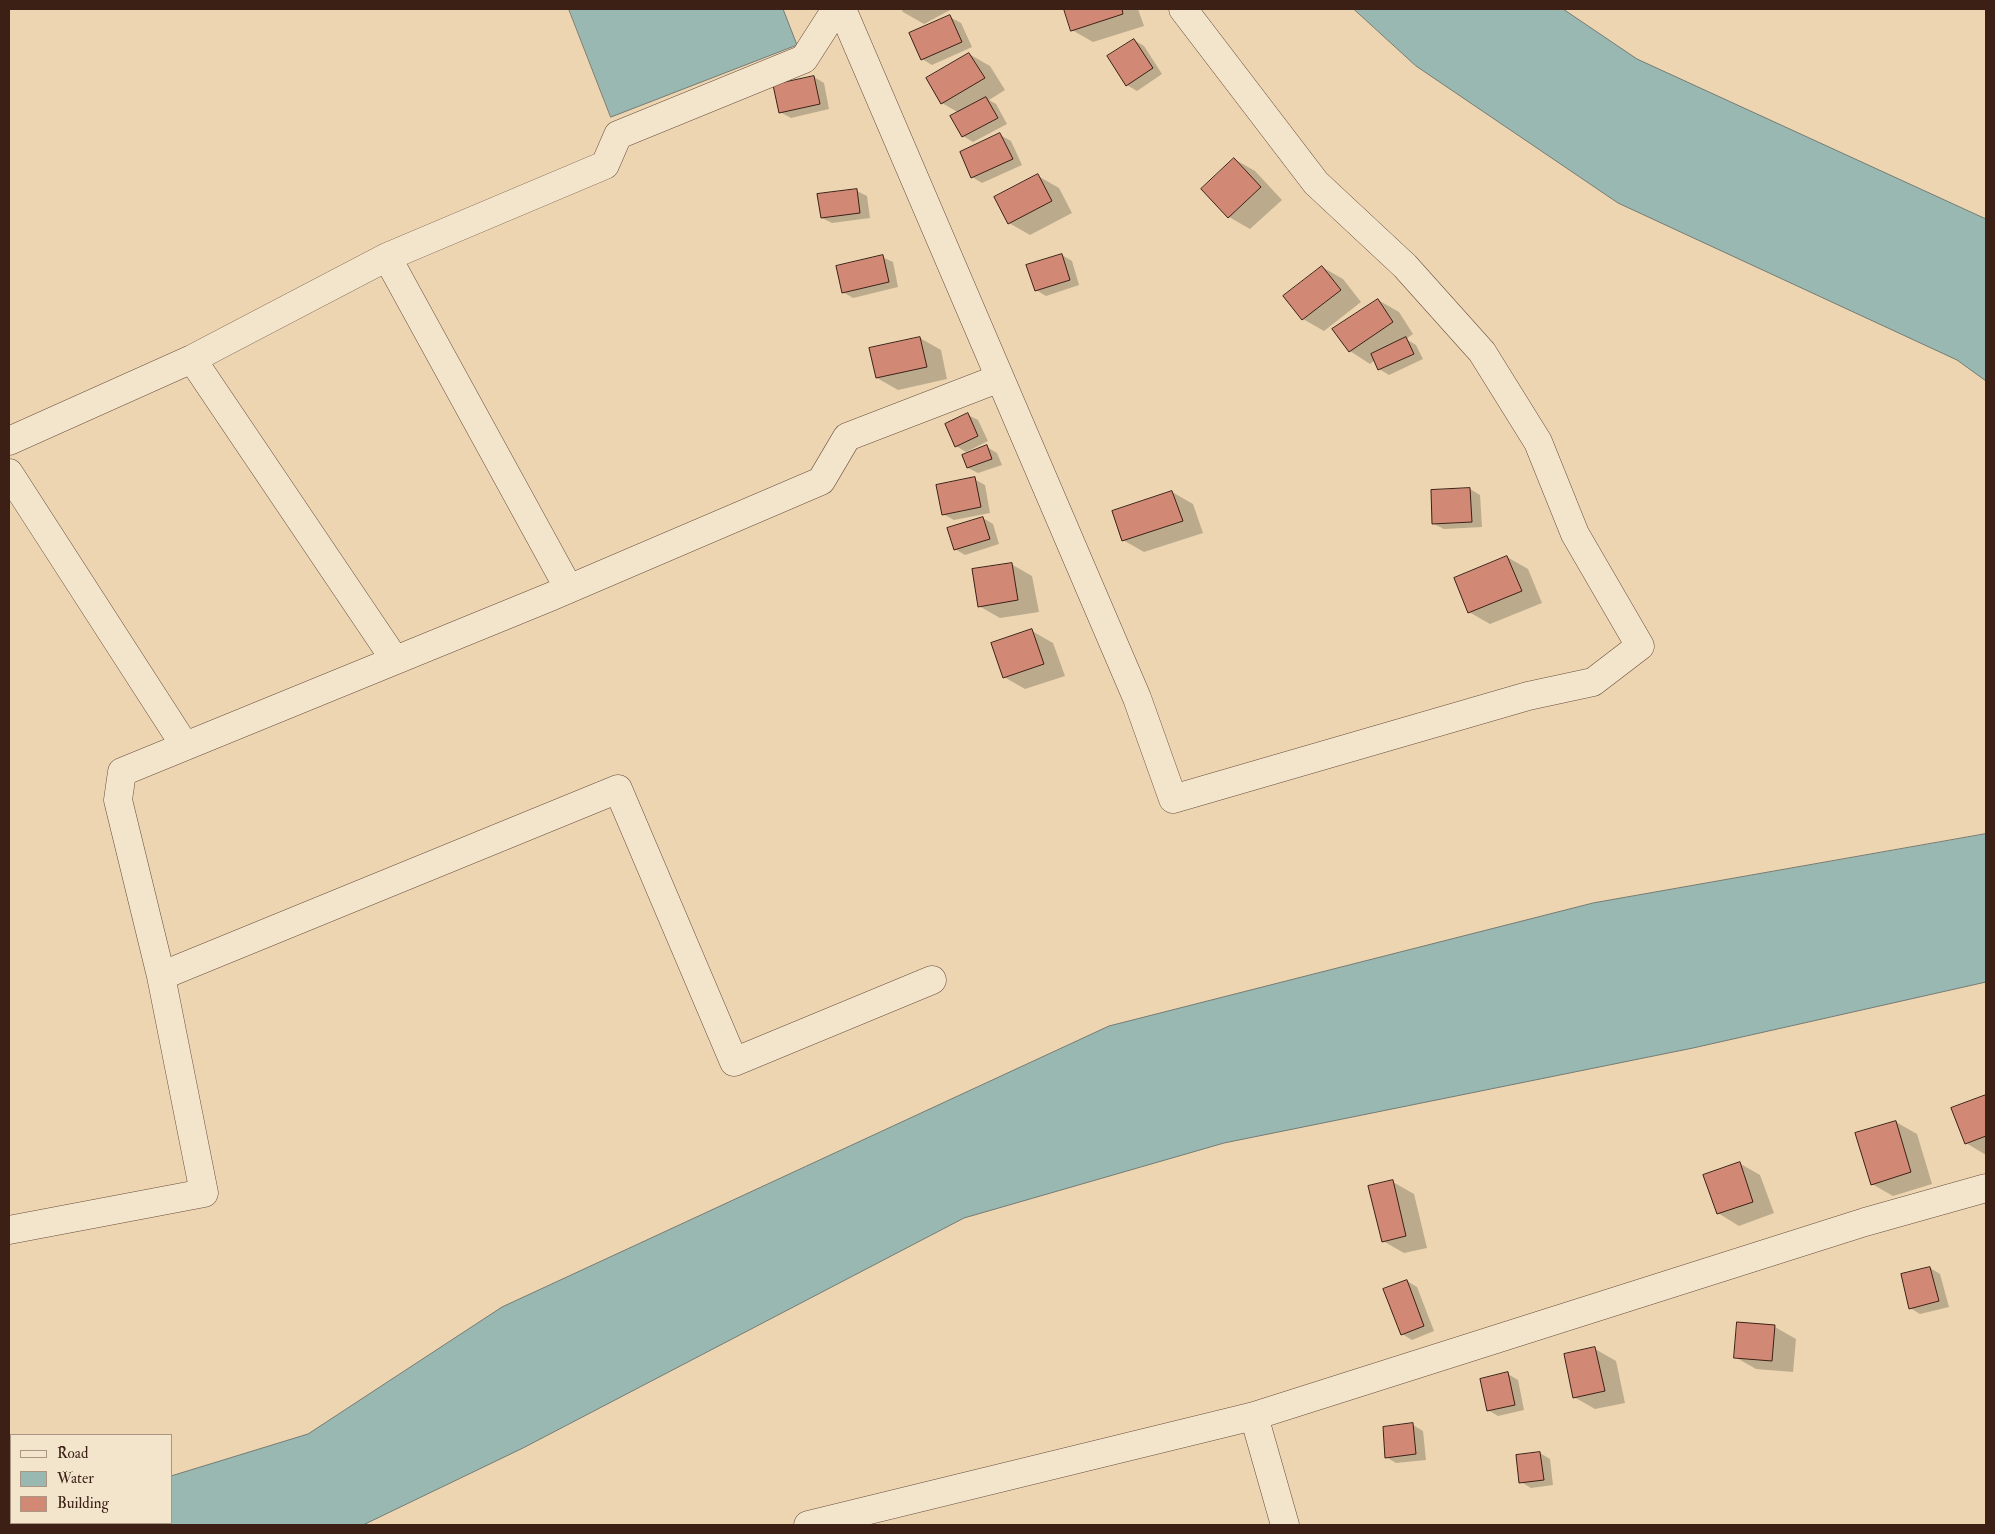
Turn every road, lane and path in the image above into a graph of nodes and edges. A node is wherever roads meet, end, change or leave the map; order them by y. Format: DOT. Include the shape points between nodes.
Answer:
graph roads {
  1 [pos="836,9"];
  2 [pos="842,9"];
  3 [pos="1183,9"];
  4 [pos="387,257"];
  5 [pos="192,360"];
  6 [pos="1000,378"];
  7 [pos="9,441"];
  8 [pos="9,473"];
  9 [pos="569,589"];
  10 [pos="395,660"];
  11 [pos="185,746"];
  12 [pos="161,976"];
  13 [pos="932,980"];
  14 [pos="1986,1188"];
  15 [pos="9,1230"];
  16 [pos="1254,1416"];
  17 [pos="808,1525"];
  18 [pos="1285,1525"];
  1 -- 4 [label="street" via="804,59 618,135 605,165"];
  2 -- 6 [label="street"];
  3 -- 6 [label="street" via="1316,183 1404,266 1482,352 1538,442 1575,534 1640,646 1592,682 1528,696 1173,800 1137,698"];
  4 -- 5 [label="street"];
  4 -- 9 [label="street"];
  5 -- 7 [label="street"];
  5 -- 10 [label="street"];
  6 -- 9 [label="street" via="847,437 821,481"];
  8 -- 11 [label="street"];
  9 -- 10 [label="street"];
  10 -- 11 [label="street"];
  11 -- 12 [label="street" via="122,772 118,800"];
  12 -- 13 [label="street" via="618,789 734,1062"];
  12 -- 15 [label="street" via="204,1193"];
  14 -- 16 [label="street" via="1865,1222"];
  16 -- 17 [label="street"];
  16 -- 18 [label="street"];
}
